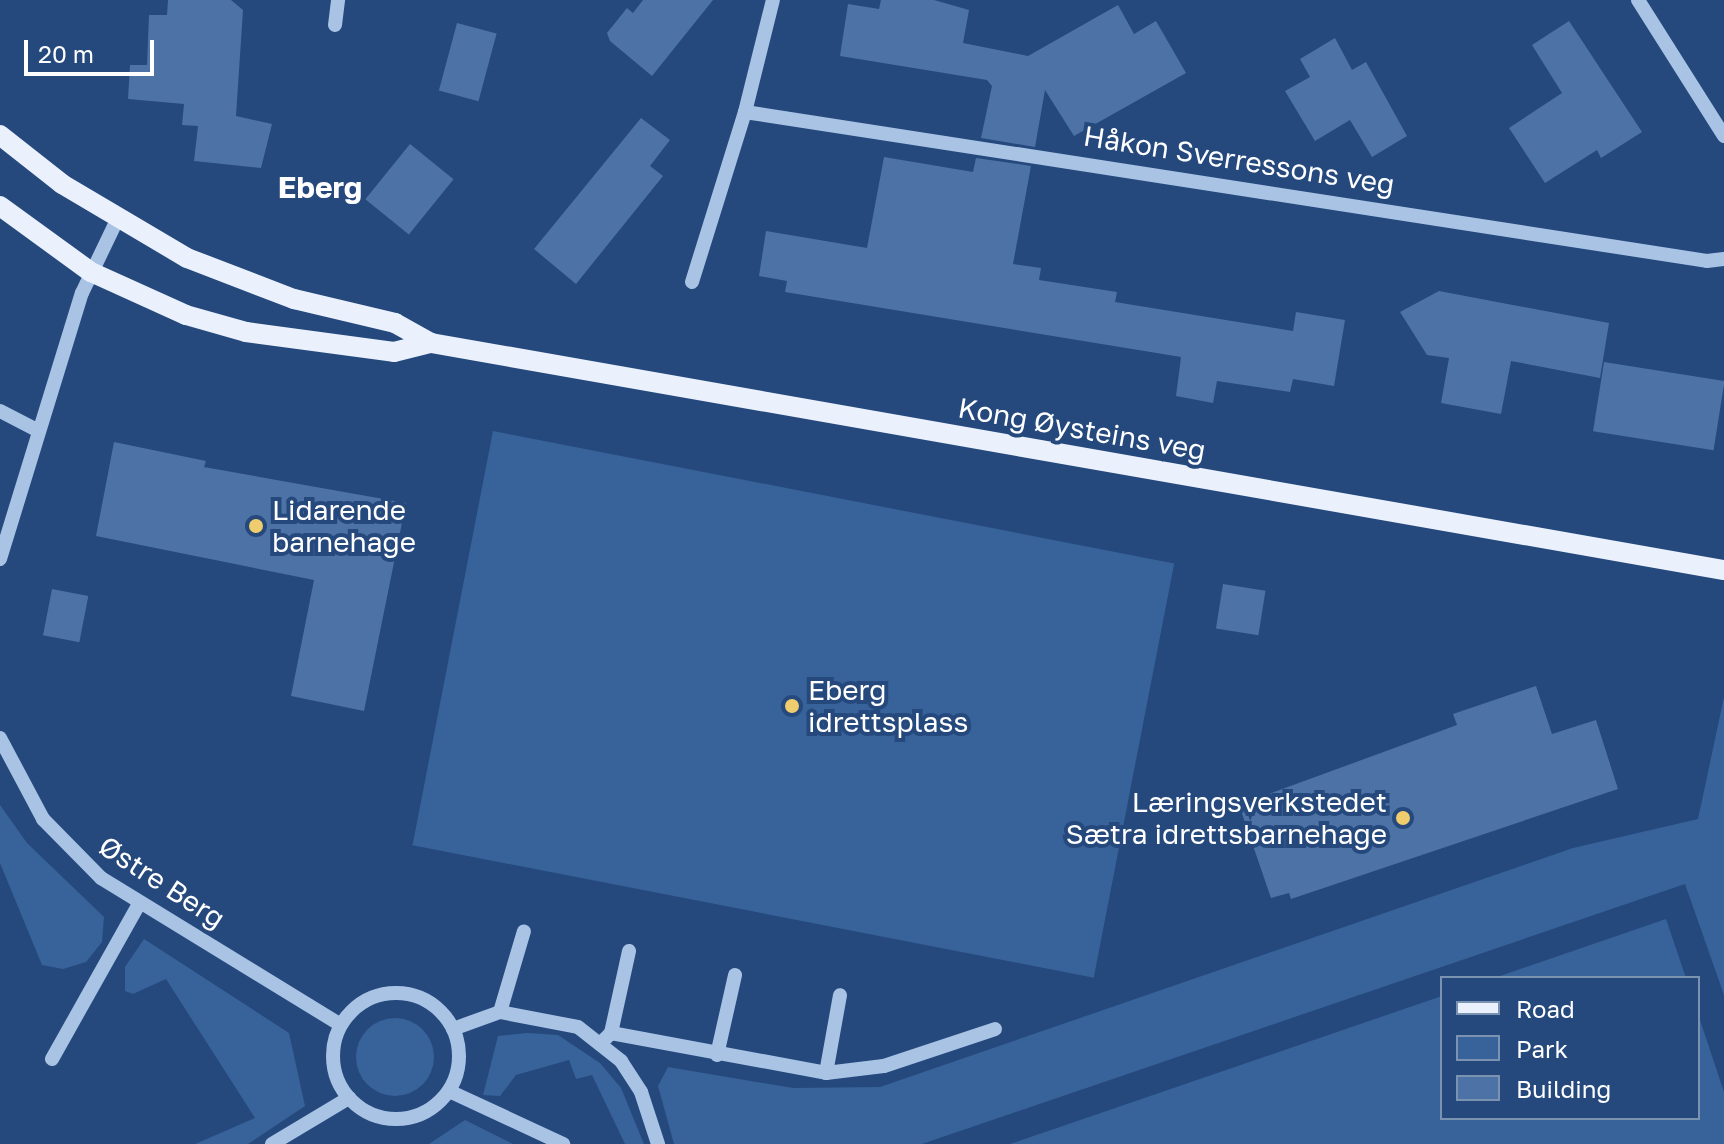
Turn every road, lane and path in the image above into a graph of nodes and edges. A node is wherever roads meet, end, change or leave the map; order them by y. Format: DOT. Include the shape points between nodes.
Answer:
graph roads {
  1 [pos="338,0"];
  2 [pos="773,0"];
  3 [pos="1638,0"];
  4 [pos="335,25"];
  5 [pos="745,112"];
  6 [pos="0,135"];
  7 [pos="1724,136"];
  8 [pos="0,206"];
  9 [pos="117,220"];
  10 [pos="1724,259"];
  11 [pos="91,272"];
  12 [pos="692,282"];
  13 [pos="431,343"];
  14 [pos="0,411"];
  15 [pos="37,430"];
  16 [pos="0,559"];
  17 [pos="1724,570"];
  18 [pos="0,738"];
  19 [pos="139,904"];
  20 [pos="524,931"];
  21 [pos="629,951"];
  22 [pos="735,975"];
  23 [pos="840,995"];
  24 [pos="500,1012"];
  25 [pos="341,1025"];
  26 [pos="453,1029"];
  27 [pos="995,1029"];
  28 [pos="606,1038"];
  29 [pos="717,1055"];
  30 [pos="52,1059"];
  31 [pos="826,1073"];
  32 [pos="449,1091"];
  33 [pos="349,1098"];
  34 [pos="272,1144"];
  35 [pos="563,1144"];
  36 [pos="658,1144"];
  1 -- 4 [label="street"];
  2 -- 5 [label="street"];
  3 -- 7 [label="street"];
  5 -- 10 [label="street, Håkon Sverressons veg" via="1707,261"];
  5 -- 12 [label="street"];
  6 -- 9 [label="main road, Kong Øysteins veg"];
  8 -- 11 [label="main road, Kong Øysteins veg"];
  9 -- 11 [label="street"];
  9 -- 13 [label="main road, Kong Øysteins veg" via="236,280 395,323"];
  11 -- 13 [label="main road, Kong Øysteins veg" via="140,297 246,332 394,352"];
  11 -- 15 [label="street"];
  13 -- 17 [label="main road, Kong Øysteins veg"];
  14 -- 15 [label="street"];
  15 -- 16 [label="street"];
  18 -- 19 [label="street, Østre Berg" via="22,787 67,848"];
  19 -- 25 [label="street, Østre Berg"];
  19 -- 30 [label="street"];
  20 -- 24 [label="street"];
  21 -- 28 [label="street"];
  22 -- 29 [label="street"];
  23 -- 31 [label="street"];
  24 -- 26 [label="street"];
  24 -- 28 [label="street" via="564,1023"];
  25 -- 26 [label="street" via="364,1002 397,993 430,1003"];
  25 -- 33 [label="street" via="333,1055"];
  26 -- 32 [label="street" via="459,1064"];
  27 -- 31 [label="street" via="884,1066"];
  28 -- 29 [label="street"];
  28 -- 36 [label="street" via="641,1092"];
  29 -- 31 [label="street"];
  32 -- 33 [label="street" via="431,1109 397,1120 363,1110"];
  32 -- 35 [label="street"];
  33 -- 34 [label="street"];
}
